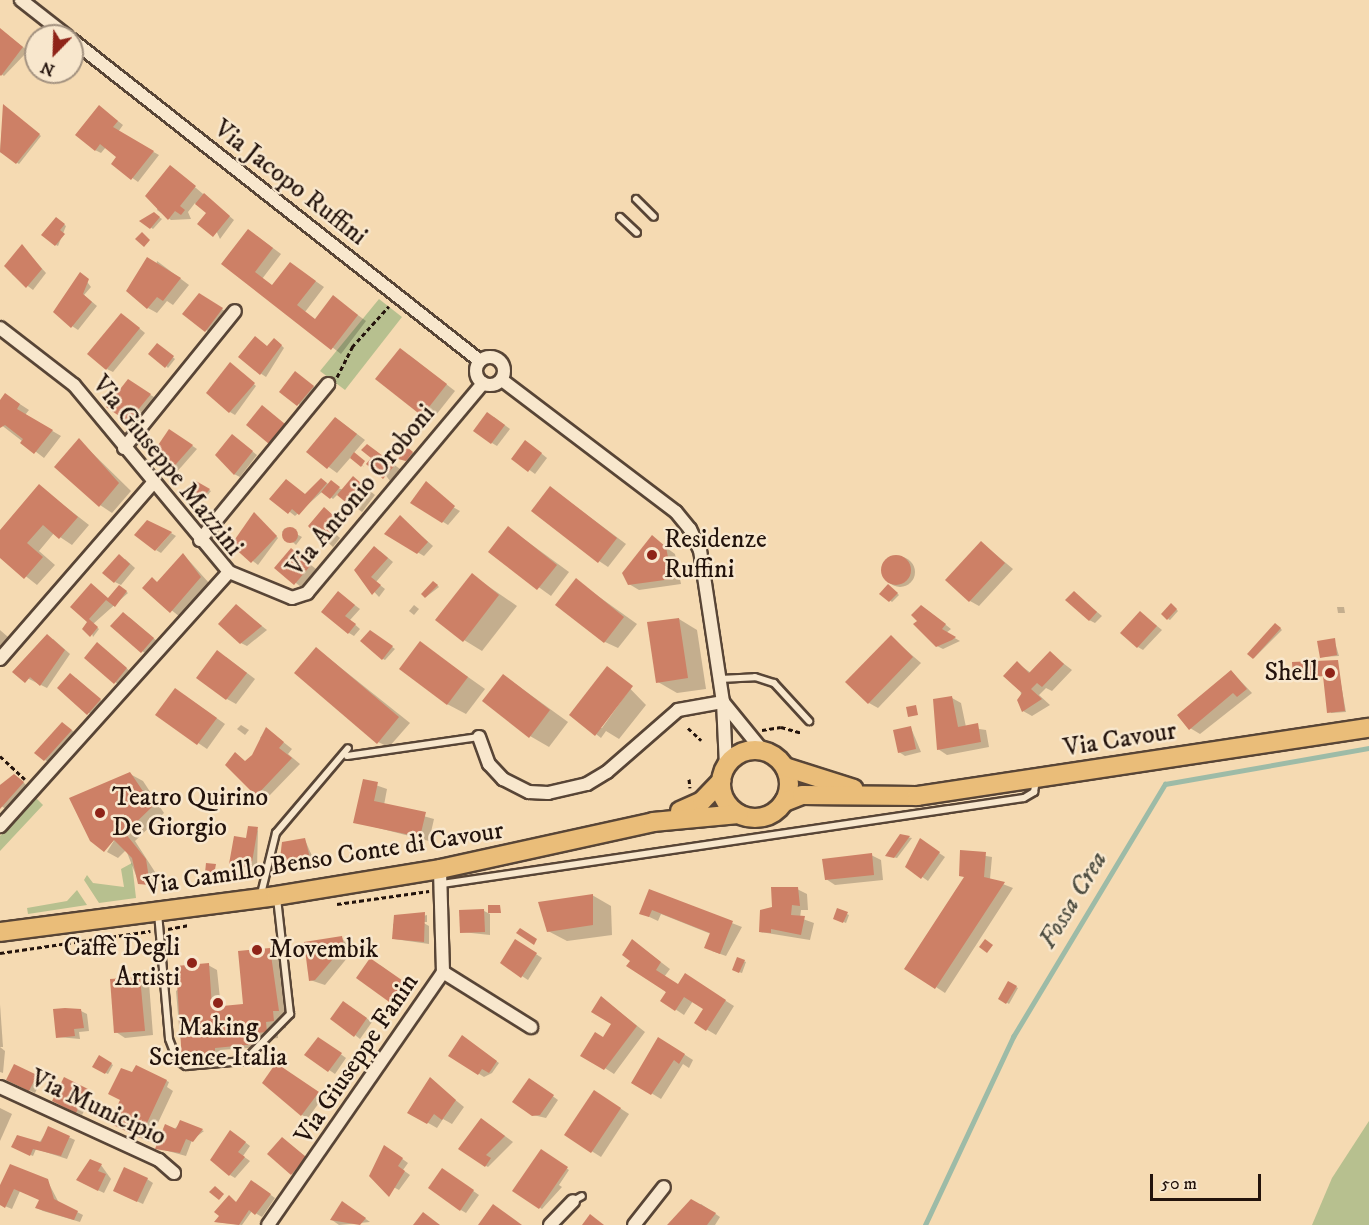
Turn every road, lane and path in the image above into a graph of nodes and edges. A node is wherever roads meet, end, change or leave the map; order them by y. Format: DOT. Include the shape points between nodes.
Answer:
graph roads {
  1 [pos="21,0"];
  2 [pos="52,24"];
  3 [pos="84,49"];
  4 [pos="636,199"];
  5 [pos="620,217"];
  6 [pos="654,217"];
  7 [pos="637,233"];
  8 [pos="390,305"];
  9 [pos="235,311"];
  10 [pos="0,328"];
  11 [pos="480,362"];
  12 [pos="502,380"];
  13 [pos="483,383"];
  14 [pos="328,384"];
  15 [pos="124,448"];
  16 [pos="153,483"];
  17 [pos="200,540"];
  18 [pos="229,572"];
  19 [pos="0,659"];
  20 [pos="719,679"];
  21 [pos="723,702"];
  22 [pos="809,721"];
  23 [pos="1369,728"];
  24 [pos="688,729"];
  25 [pos="762,730"];
  26 [pos="802,734"];
  27 [pos="479,737"];
  28 [pos="701,740"];
  29 [pos="348,748"];
  30 [pos="762,750"];
  31 [pos="0,756"];
  32 [pos="347,756"];
  33 [pos="5,760"];
  34 [pos="0,766"];
  35 [pos="785,767"];
  36 [pos="723,774"];
  37 [pos="1036,779"];
  38 [pos="25,780"];
  39 [pos="879,798"];
  40 [pos="784,802"];
  41 [pos="739,814"];
  42 [pos="653,822"];
  43 [pos="0,826"];
  44 [pos="441,876"];
  45 [pos="269,897"];
  46 [pos="158,912"];
  47 [pos="0,932"];
  48 [pos="443,972"];
  49 [pos="531,1027"];
  50 [pos="0,1087"];
  51 [pos="174,1173"];
  52 [pos="664,1187"];
  53 [pos="578,1199"];
  54 [pos="268,1225"];
  55 [pos="550,1225"];
  56 [pos="634,1225"];
  1 -- 2 [label="street"];
  3 -- 11 [label="street, Via Jacopo Ruffini"];
  4 -- 6 [label="lane"];
  5 -- 7 [label="lane"];
  8 -- 14 [label="path"];
  9 -- 15 [label="street"];
  10 -- 15 [label="street, Via Giuseppe Mazzini" via="74,385"];
  11 -- 12 [label="street, Via Jacopo Ruffini" via="499,360 505,370"];
  11 -- 13 [label="street" via="476,372"];
  12 -- 13 [label="street"];
  12 -- 20 [label="street, Via Jacopo Ruffini" via="686,523 700,550"];
  13 -- 18 [label="street, Via Antonio Oroboni" via="307,593 292,598"];
  14 -- 17 [label="street"];
  15 -- 16 [label="street, Via Giuseppe Mazzini"];
  16 -- 17 [label="street, Via Giuseppe Mazzini"];
  16 -- 19 [label="street"];
  17 -- 18 [label="street, Via Giuseppe Mazzini"];
  18 -- 43 [label="street, Via Giuseppe Mazzini"];
  20 -- 21 [label="street, Via Jacopo Ruffini"];
  20 -- 22 [label="lane" via="774,682"];
  21 -- 27 [label="street" via="678,710 607,772 587,784 548,793 529,792 503,778 489,764"];
  21 -- 30 [label="street, Via Jacopo Ruffini"];
  21 -- 36 [label="street, Via Jacopo Ruffini"];
  23 -- 37 [label="main road, Via Cavour"];
  24 -- 28 [label="path"];
  25 -- 26 [label="path" via="781,727"];
  27 -- 32 [label="lane"];
  29 -- 45 [label="lane" via="276,833 259,887"];
  30 -- 35 [label="main road"];
  30 -- 36 [label="main road" via="741,752"];
  31 -- 33 [label="path"];
  33 -- 34 [label="path"];
  33 -- 38 [label="path"];
  35 -- 39 [label="main road, Via Cavour"];
  35 -- 40 [label="main road" via="790,785"];
  36 -- 41 [label="main road" via="725,801"];
  36 -- 42 [label="main road" via="702,801"];
  37 -- 39 [label="main road, Via Cavour"];
  37 -- 44 [label="lane" via="1034,792 1024,798"];
  39 -- 40 [label="main road, Via Cavour" via="811,794"];
  40 -- 41 [label="main road" via="759,818"];
  41 -- 42 [label="main road"];
  42 -- 44 [label="main road, Via Camillo Benso Conte di Cavour"];
  44 -- 45 [label="main road, Via Camillo Benso Conte di Cavour"];
  44 -- 48 [label="street, Via Giuseppe Fanin"];
  45 -- 46 [label="main road, Via Camillo Benso Conte di Cavour"];
  45 -- 46 [label="lane" via="290,1014 244,1061 186,1066 177,1060 169,1039"];
  46 -- 47 [label="main road, Via Camillo Benso Conte di Cavour"];
  48 -- 49 [label="street"];
  48 -- 54 [label="street, Via Giuseppe Fanin"];
  50 -- 51 [label="street, Via Municipio" via="159,1160"];
  52 -- 56 [label="street"];
  53 -- 55 [label="street"];
}
